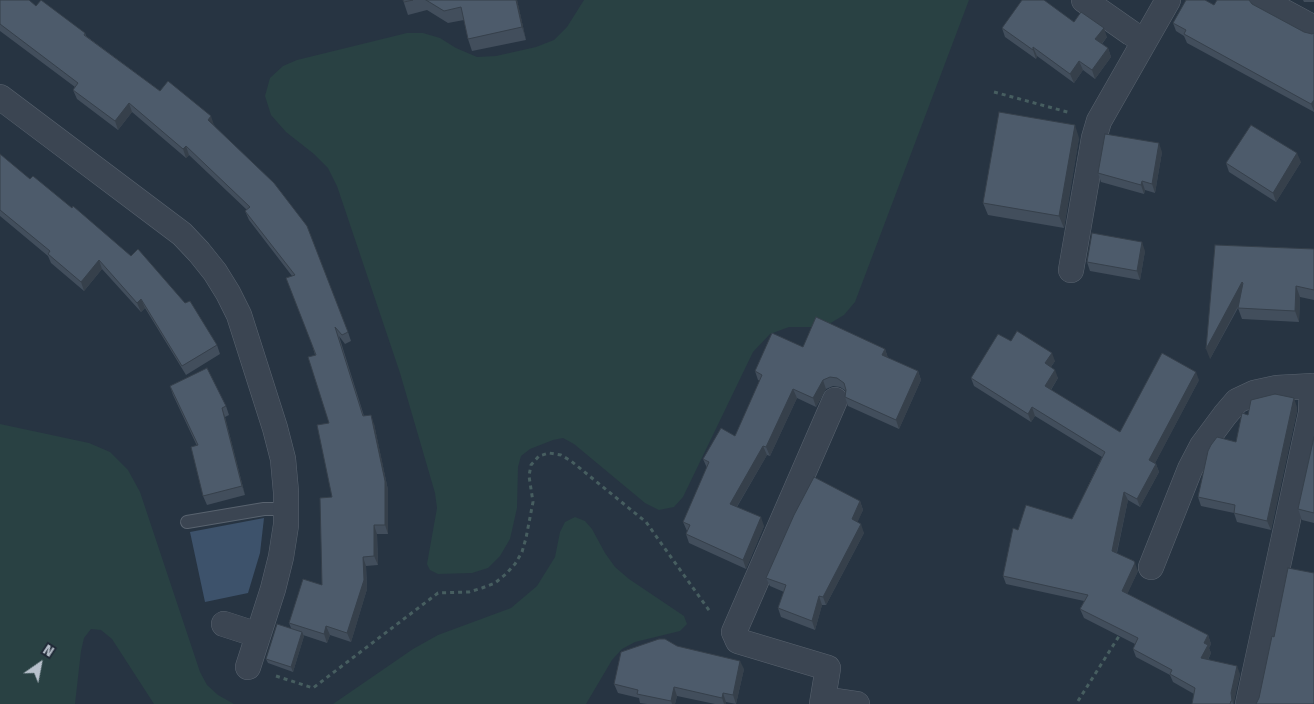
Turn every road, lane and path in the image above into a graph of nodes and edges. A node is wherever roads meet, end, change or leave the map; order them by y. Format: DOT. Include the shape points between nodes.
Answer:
graph roads {
  1 [pos="1084,0"];
  2 [pos="1168,0"];
  3 [pos="1262,0"];
  4 [pos="1314,28"];
  5 [pos="1144,40"];
  6 [pos="994,92"];
  7 [pos="0,97"];
  8 [pos="1099,121"];
  9 [pos="1071,270"];
  10 [pos="1313,386"];
  11 [pos="835,400"];
  12 [pos="286,509"];
  13 [pos="188,522"];
  14 [pos="1150,567"];
  15 [pos="224,624"];
  16 [pos="1122,631"];
  17 [pos="734,632"];
  18 [pos="258,635"];
  19 [pos="248,667"];
  20 [pos="823,701"];
  21 [pos="1078,701"];
  22 [pos="857,704"];
  23 [pos="1248,704"];
  1 -- 5 [label="street"];
  2 -- 5 [label="street"];
  3 -- 4 [label="street"];
  5 -- 8 [label="street"];
  6 -- 8 [label="path"];
  7 -- 12 [label="street" via="169,224 215,272 239,315 275,428 283,459"];
  8 -- 9 [label="street"];
  10 -- 14 [label="street" via="1254,393 1237,401 1224,415 1190,469"];
  10 -- 23 [label="street" via="1311,413"];
  11 -- 17 [label="street"];
  12 -- 13 [label="lane" via="264,509"];
  12 -- 18 [label="street" via="282,557"];
  15 -- 18 [label="street"];
  16 -- 21 [label="path"];
  17 -- 19 [label="path" via="722,627 646,522 571,461 550,453 538,456 531,465 529,476 533,502 522,552 515,564 495,582 469,592 438,593 313,688"];
  17 -- 20 [label="street" via="738,641 828,668"];
  18 -- 19 [label="street"];
  20 -- 22 [label="street"];
}
